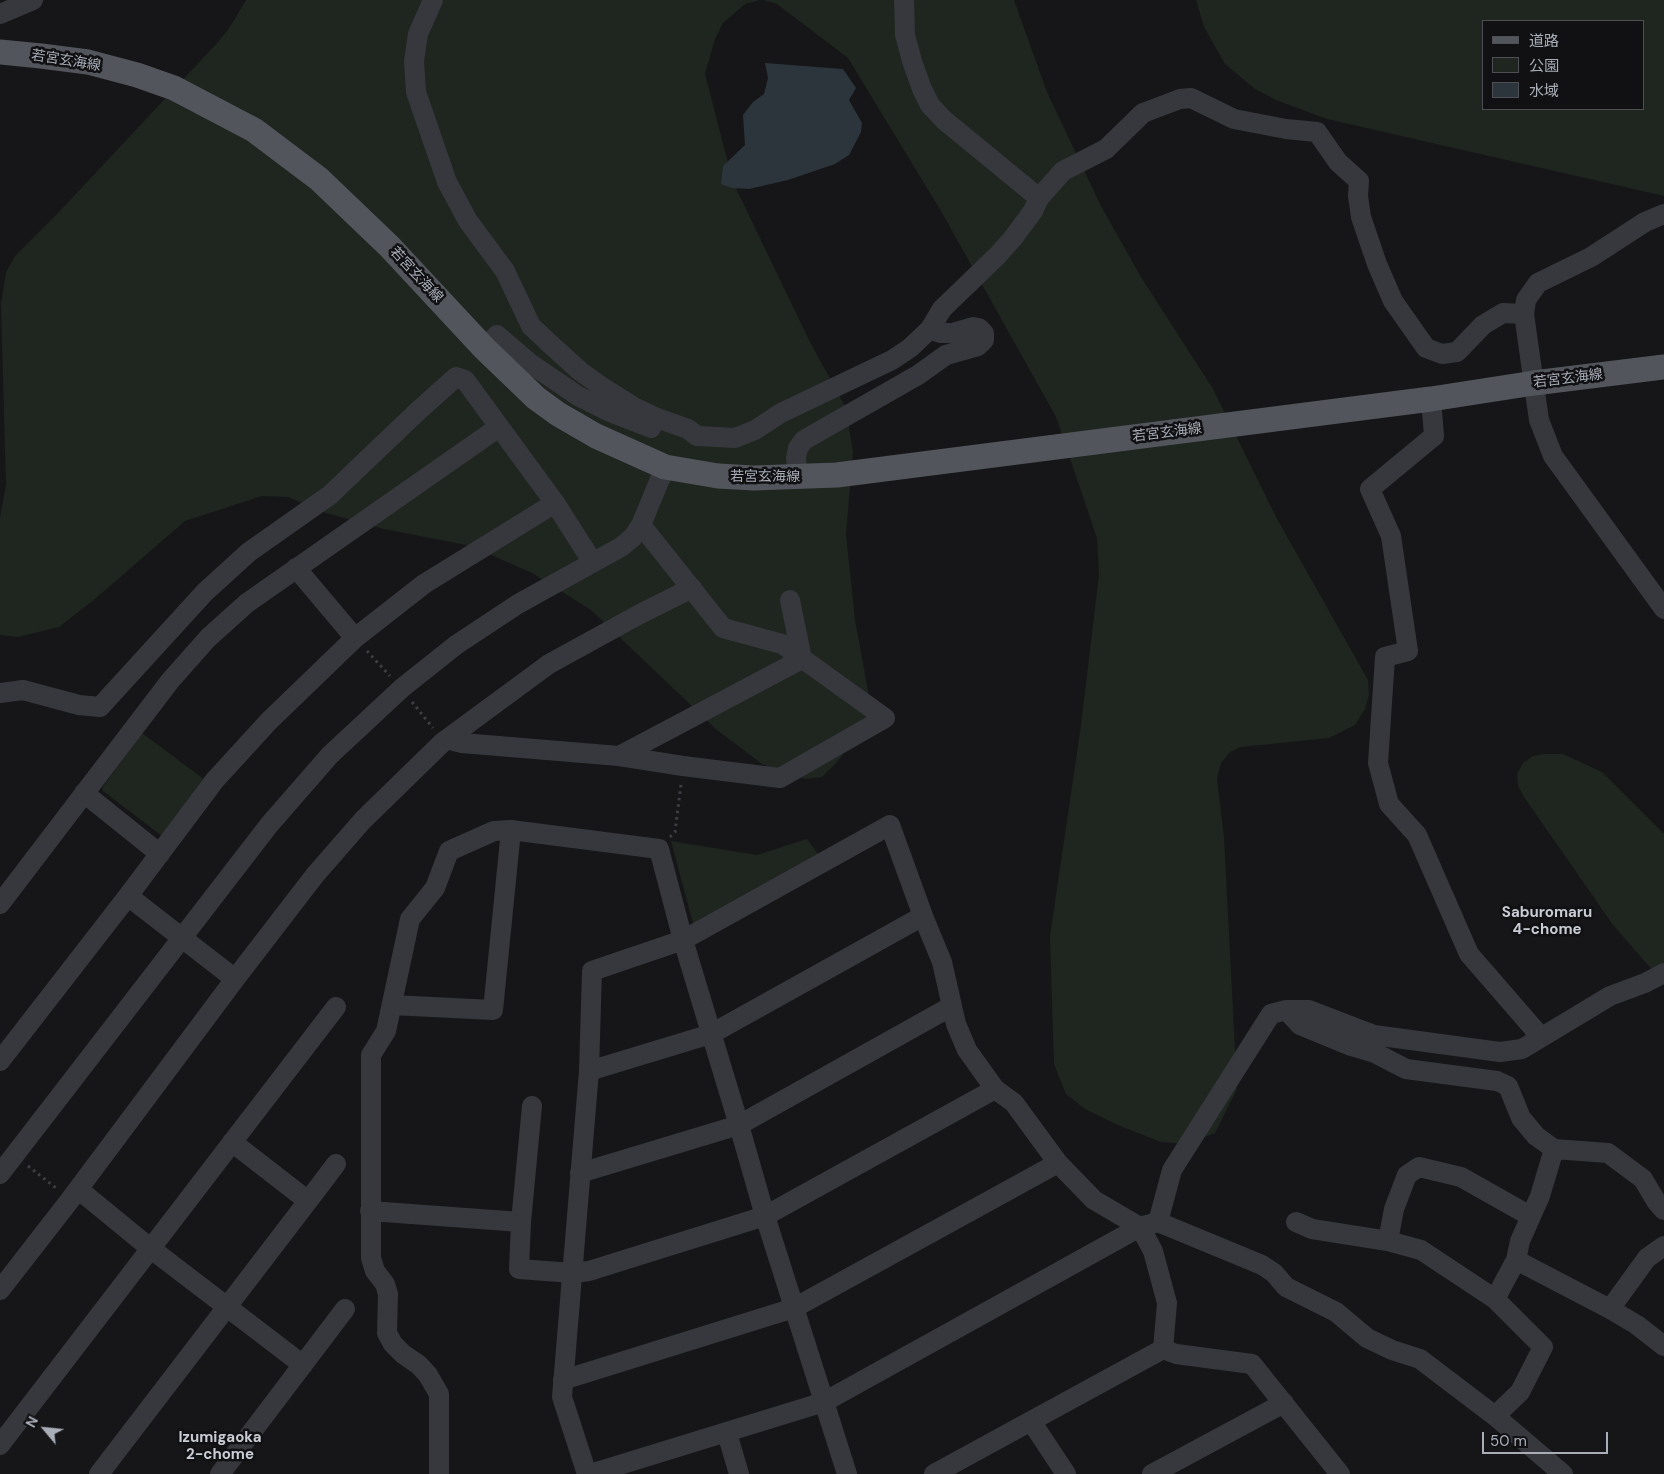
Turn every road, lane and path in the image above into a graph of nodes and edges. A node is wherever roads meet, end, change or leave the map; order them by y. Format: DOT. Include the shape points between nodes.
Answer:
graph roads {
  1 [pos="33,0"];
  2 [pos="433,0"];
  3 [pos="904,0"];
  4 [pos="0,14"];
  5 [pos="0,52"];
  6 [pos="1038,198"];
  7 [pos="1664,214"];
  8 [pos="1524,314"];
  9 [pos="930,329"];
  10 [pos="484,348"];
  11 [pos="1664,367"];
  12 [pos="1534,383"];
  13 [pos="1432,399"];
  14 [pos="499,427"];
  15 [pos="697,436"];
  16 [pos="665,467"];
  17 [pos="798,478"];
  18 [pos="555,503"];
  19 [pos="641,525"];
  20 [pos="592,561"];
  21 [pos="296,568"];
  22 [pos="692,588"];
  23 [pos="790,600"];
  24 [pos="1664,609"];
  25 [pos="355,638"];
  26 [pos="802,659"];
  27 [pos="402,688"];
  28 [pos="0,693"];
  29 [pos="445,741"];
  30 [pos="620,756"];
  31 [pos="683,766"];
  32 [pos="84,793"];
  33 [pos="511,830"];
  34 [pos="659,849"];
  35 [pos="160,854"];
  36 [pos="128,896"];
  37 [pos="0,904"];
  38 [pos="923,916"];
  39 [pos="181,938"];
  40 [pos="683,940"];
  41 [pos="1664,973"];
  42 [pos="235,979"];
  43 [pos="392,1005"];
  44 [pos="952,1006"];
  45 [pos="336,1007"];
  46 [pos="1286,1010"];
  47 [pos="711,1034"];
  48 [pos="1541,1037"];
  49 [pos="0,1061"];
  50 [pos="589,1071"];
  51 [pos="995,1089"];
  52 [pos="532,1106"];
  53 [pos="740,1125"];
  54 [pos="232,1142"];
  55 [pos="1554,1149"];
  56 [pos="14,1155"];
  57 [pos="1058,1162"];
  58 [pos="336,1164"];
  59 [pos="580,1173"];
  60 [pos="0,1174"];
  61 [pos="74,1194"];
  62 [pos="308,1201"];
  63 [pos="1664,1210"];
  64 [pos="370,1211"];
  65 [pos="765,1216"];
  66 [pos="1530,1216"];
  67 [pos="521,1222"];
  68 [pos="1296,1222"];
  69 [pos="1149,1224"];
  70 [pos="1388,1241"];
  71 [pos="1664,1246"];
  72 [pos="150,1248"];
  73 [pos="1516,1260"];
  74 [pos="573,1274"];
  75 [pos="0,1290"];
  76 [pos="1495,1299"];
  77 [pos="227,1307"];
  78 [pos="794,1308"];
  79 [pos="345,1309"];
  80 [pos="1610,1309"];
  81 [pos="1664,1346"];
  82 [pos="1163,1349"];
  83 [pos="304,1365"];
  84 [pos="563,1380"];
  85 [pos="824,1402"];
  86 [pos="1284,1403"];
  87 [pos="1495,1416"];
  88 [pos="1031,1421"];
  89 [pos="727,1433"];
  90 [pos="0,1445"];
  91 [pos="99,1474"];
  92 [pos="220,1474"];
  93 [pos="439,1474"];
  94 [pos="588,1474"];
  95 [pos="739,1474"];
  96 [pos="847,1474"];
  97 [pos="934,1474"];
  98 [pos="1066,1474"];
  99 [pos="1152,1474"];
  100 [pos="1340,1474"];
  101 [pos="1563,1474"];
  1 -- 4 [label="street"];
  2 -- 15 [label="street" via="418,34 414,61 416,92 447,182 468,221 505,271 531,326 580,372 602,387 634,407 688,429"];
  3 -- 6 [label="street" via="906,36 930,105 950,126"];
  5 -- 10 [label="main road, 若宮玄海線" via="88,62 137,75 174,88 254,130 326,186 390,247"];
  6 -- 8 [label="street" via="1063,171 1106,149 1143,113 1191,98 1234,119 1317,132 1338,162 1359,181 1361,217 1377,264 1393,301 1426,348 1442,354 1457,352 1483,325 1502,313"];
  6 -- 9 [label="street" via="1013,238 942,309"];
  7 -- 8 [label="street" via="1645,222 1591,257 1538,283 1526,300"];
  8 -- 12 [label="street"];
  9 -- 15 [label="street" via="892,360 781,413 755,430 735,438"];
  9 -- 17 [label="street" via="952,334 979,328 984,340 978,346 946,355 918,375 804,440 796,458"];
  10 -- 15 [label="street" via="497,335 531,364 578,396 637,423 664,432"];
  10 -- 16 [label="main road, 若宮玄海線" via="522,386 558,414 596,436"];
  11 -- 12 [label="main road, 若宮玄海線"];
  12 -- 13 [label="main road, 若宮玄海線"];
  12 -- 24 [label="street" via="1539,420 1553,456"];
  13 -- 17 [label="main road, 若宮玄海線"];
  13 -- 48 [label="street" via="1434,436 1370,489 1391,536 1408,651 1385,657 1378,763 1389,804 1417,836 1468,954"];
  14 -- 18 [label="street"];
  14 -- 21 [label="street"];
  14 -- 28 [label="street" via="465,380 456,377 330,495 248,552 206,592 100,706 79,705 23,690"];
  16 -- 17 [label="main road, 若宮玄海線" via="718,476"];
  16 -- 19 [label="street"];
  18 -- 20 [label="street"];
  18 -- 25 [label="street" via="424,584"];
  19 -- 20 [label="street" via="621,547"];
  19 -- 22 [label="street"];
  20 -- 27 [label="street" via="456,645"];
  21 -- 25 [label="street"];
  21 -- 32 [label="street" via="208,638 170,681"];
  22 -- 26 [label="street" via="723,628 782,644"];
  22 -- 29 [label="street" via="549,664"];
  23 -- 26 [label="street"];
  25 -- 27 [label="path"];
  25 -- 35 [label="street" via="269,721 215,780"];
  26 -- 30 [label="street"];
  26 -- 31 [label="street" via="885,718 780,778"];
  27 -- 29 [label="path"];
  27 -- 39 [label="street" via="309,778"];
  29 -- 30 [label="street"];
  29 -- 42 [label="street" via="363,820 315,875"];
  30 -- 31 [label="street"];
  31 -- 34 [label="path" via="675,832"];
  32 -- 35 [label="street"];
  32 -- 37 [label="street"];
  33 -- 34 [label="street"];
  33 -- 43 [label="street" via="494,831 448,851 435,888 410,919"];
  33 -- 43 [label="street" via="492,1010"];
  34 -- 40 [label="street"];
  35 -- 36 [label="street"];
  36 -- 39 [label="street"];
  36 -- 49 [label="street"];
  38 -- 40 [label="street" via="890,825"];
  38 -- 44 [label="street" via="942,962"];
  38 -- 47 [label="street"];
  39 -- 42 [label="street"];
  39 -- 56 [label="street"];
  40 -- 47 [label="street"];
  40 -- 50 [label="street" via="592,971"];
  41 -- 48 [label="street" via="1610,996"];
  42 -- 61 [label="street"];
  43 -- 64 [label="street" via="386,1031 371,1055"];
  44 -- 51 [label="street" via="967,1050"];
  44 -- 53 [label="street"];
  45 -- 54 [label="street"];
  46 -- 48 [label="street" via="1309,1010 1374,1035 1500,1052 1522,1049"];
  46 -- 55 [label="street" via="1300,1024 1375,1053 1406,1069 1497,1081 1508,1086 1521,1118 1536,1136"];
  46 -- 69 [label="street" via="1271,1014 1172,1170"];
  47 -- 50 [label="street"];
  47 -- 53 [label="street"];
  50 -- 59 [label="street"];
  51 -- 57 [label="street" via="1014,1103"];
  51 -- 65 [label="street"];
  52 -- 67 [label="street"];
  53 -- 59 [label="street"];
  53 -- 65 [label="street"];
  54 -- 62 [label="street"];
  54 -- 72 [label="street"];
  55 -- 63 [label="street" via="1608,1153 1643,1179"];
  55 -- 66 [label="street" via="1540,1196"];
  56 -- 60 [label="street"];
  56 -- 61 [label="path"];
  57 -- 69 [label="street" via="1094,1200"];
  57 -- 78 [label="street"];
  58 -- 62 [label="street"];
  59 -- 74 [label="street"];
  61 -- 72 [label="street"];
  61 -- 75 [label="street"];
  62 -- 77 [label="street"];
  64 -- 67 [label="street"];
  64 -- 93 [label="street" via="371,1258 388,1294 387,1333 393,1344 428,1375 439,1394"];
  65 -- 74 [label="street"];
  65 -- 78 [label="street"];
  66 -- 70 [label="street" via="1461,1176 1419,1166 1407,1175 1394,1209"];
  66 -- 73 [label="street"];
  67 -- 74 [label="street" via="519,1269"];
  68 -- 70 [label="street" via="1312,1230"];
  69 -- 82 [label="street" via="1153,1252 1168,1303"];
  69 -- 85 [label="street"];
  69 -- 87 [label="street" via="1262,1265 1286,1287 1336,1312 1367,1338 1420,1359"];
  70 -- 76 [label="street" via="1421,1250"];
  71 -- 80 [label="street" via="1648,1258"];
  72 -- 77 [label="street"];
  72 -- 90 [label="street"];
  73 -- 76 [label="street"];
  73 -- 80 [label="street"];
  74 -- 84 [label="street"];
  76 -- 87 [label="street" via="1543,1347 1520,1392"];
  77 -- 83 [label="street"];
  77 -- 91 [label="street"];
  78 -- 84 [label="street"];
  78 -- 85 [label="street"];
  79 -- 83 [label="street"];
  80 -- 81 [label="street"];
  82 -- 86 [label="street" via="1176,1354 1252,1364"];
  82 -- 88 [label="street"];
  83 -- 92 [label="street"];
  84 -- 94 [label="street" via="562,1397"];
  85 -- 89 [label="street"];
  85 -- 96 [label="street"];
  86 -- 99 [label="street"];
  86 -- 100 [label="street"];
  87 -- 101 [label="street"];
  88 -- 97 [label="street"];
  88 -- 98 [label="street"];
  89 -- 94 [label="street"];
  89 -- 95 [label="street"];
}
